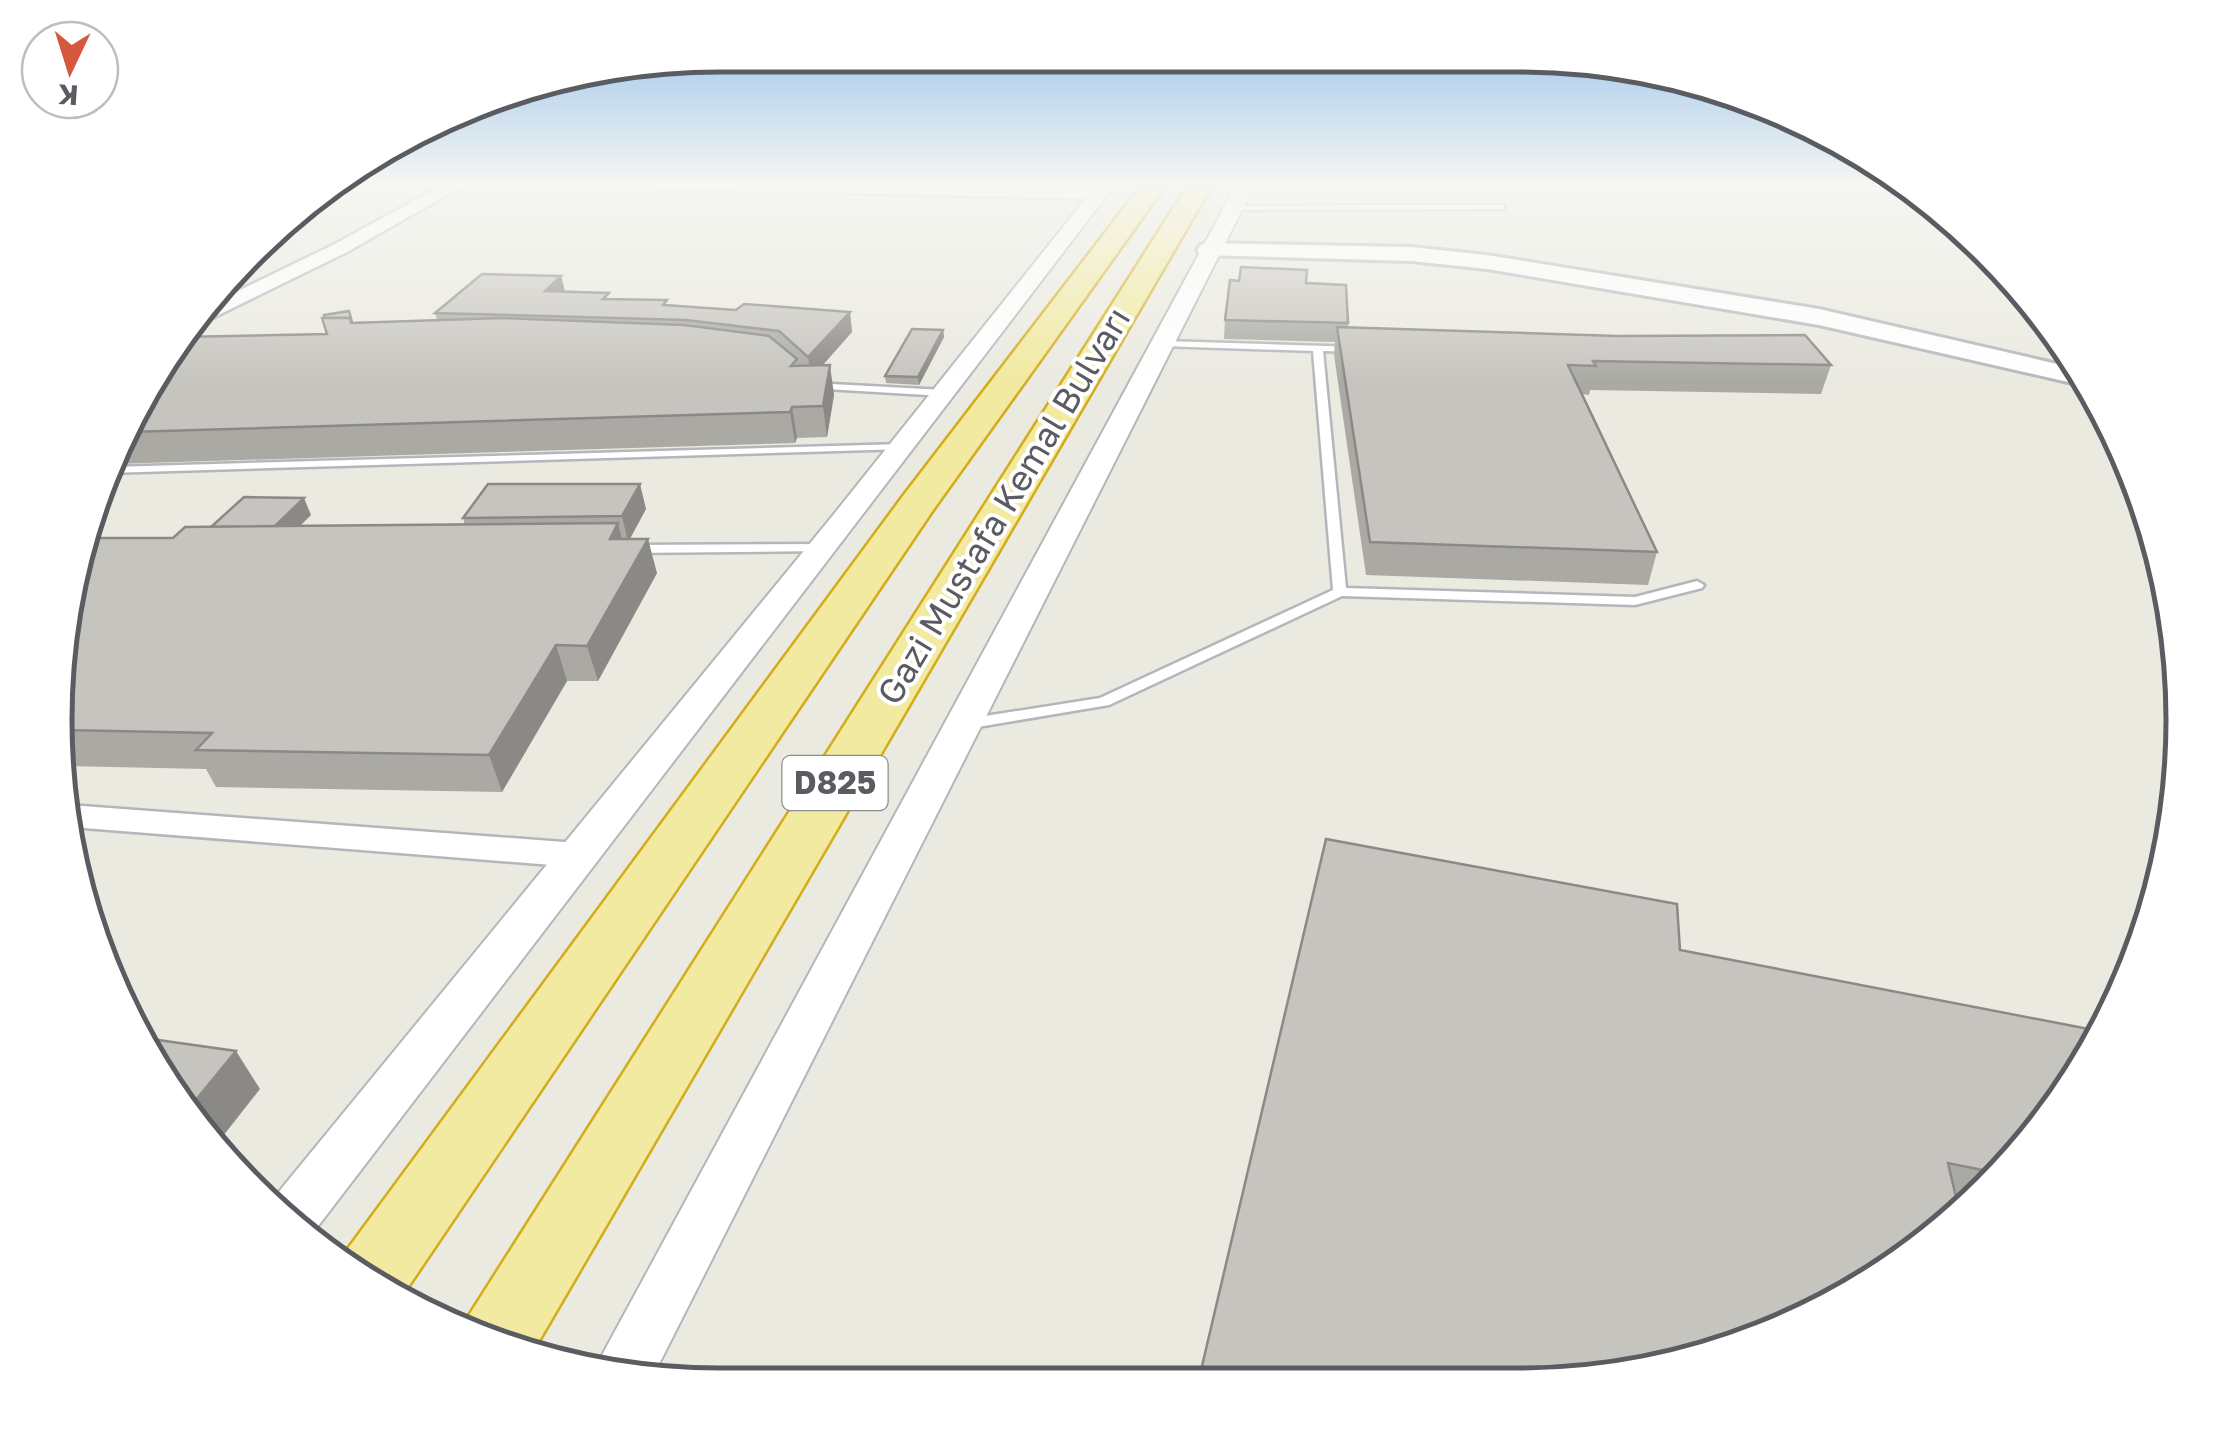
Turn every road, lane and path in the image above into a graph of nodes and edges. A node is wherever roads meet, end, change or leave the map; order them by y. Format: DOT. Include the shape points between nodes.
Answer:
graph roads {
  1 [pos="338,249"];
  2 [pos="1056,249"];
  3 [pos="1106,249"];
  4 [pos="1197,249"];
  5 [pos="1204,249"];
  6 [pos="1385,249"];
  7 [pos="1451,249"];
  8 [pos="223,306"];
  9 [pos="1164,344"];
  10 [pos="1318,348"];
  11 [pos="1378,350"];
  12 [pos="2056,360"];
  13 [pos="2065,374"];
  14 [pos="798,376"];
  15 [pos="944,393"];
  16 [pos="902,447"];
  17 [pos="123,470"];
  18 [pos="823,548"];
  19 [pos="608,550"];
  20 [pos="1697,586"];
  21 [pos="1340,592"];
  22 [pos="966,724"];
  23 [pos="80,817"];
  24 [pos="577,856"];
  25 [pos="297,1211"];
  26 [pos="376,1269"];
  27 [pos="502,1330"];
  28 [pos="629,1362"];
  1 -- 8 [label="street"];
  2 -- 15 [label="street"];
  3 -- 26 [label="highway, Gazi Mustafa Kemal Bulvarı / D825" via="917,504"];
  4 -- 27 [label="highway, Gazi Mustafa Kemal Bulvarı / D825"];
  5 -- 9 [label="street, Gazi Mustafa Kemal Bulvarı"];
  6 -- 13 [label="main road" via="1819,317"];
  7 -- 12 [label="main road" via="1654,278"];
  9 -- 10 [label="lane"];
  9 -- 22 [label="street, Gazi Mustafa Kemal Bulvarı"];
  10 -- 11 [label="lane"];
  10 -- 21 [label="lane"];
  14 -- 15 [label="lane" via="808,386"];
  15 -- 16 [label="street"];
  16 -- 17 [label="lane"];
  16 -- 18 [label="street"];
  18 -- 19 [label="lane"];
  18 -- 24 [label="street"];
  20 -- 21 [label="lane" via="1635,601"];
  21 -- 22 [label="lane" via="1104,702"];
  22 -- 28 [label="street, Gazi Mustafa Kemal Bulvarı"];
  23 -- 24 [label="street"];
  24 -- 25 [label="street"];
}
